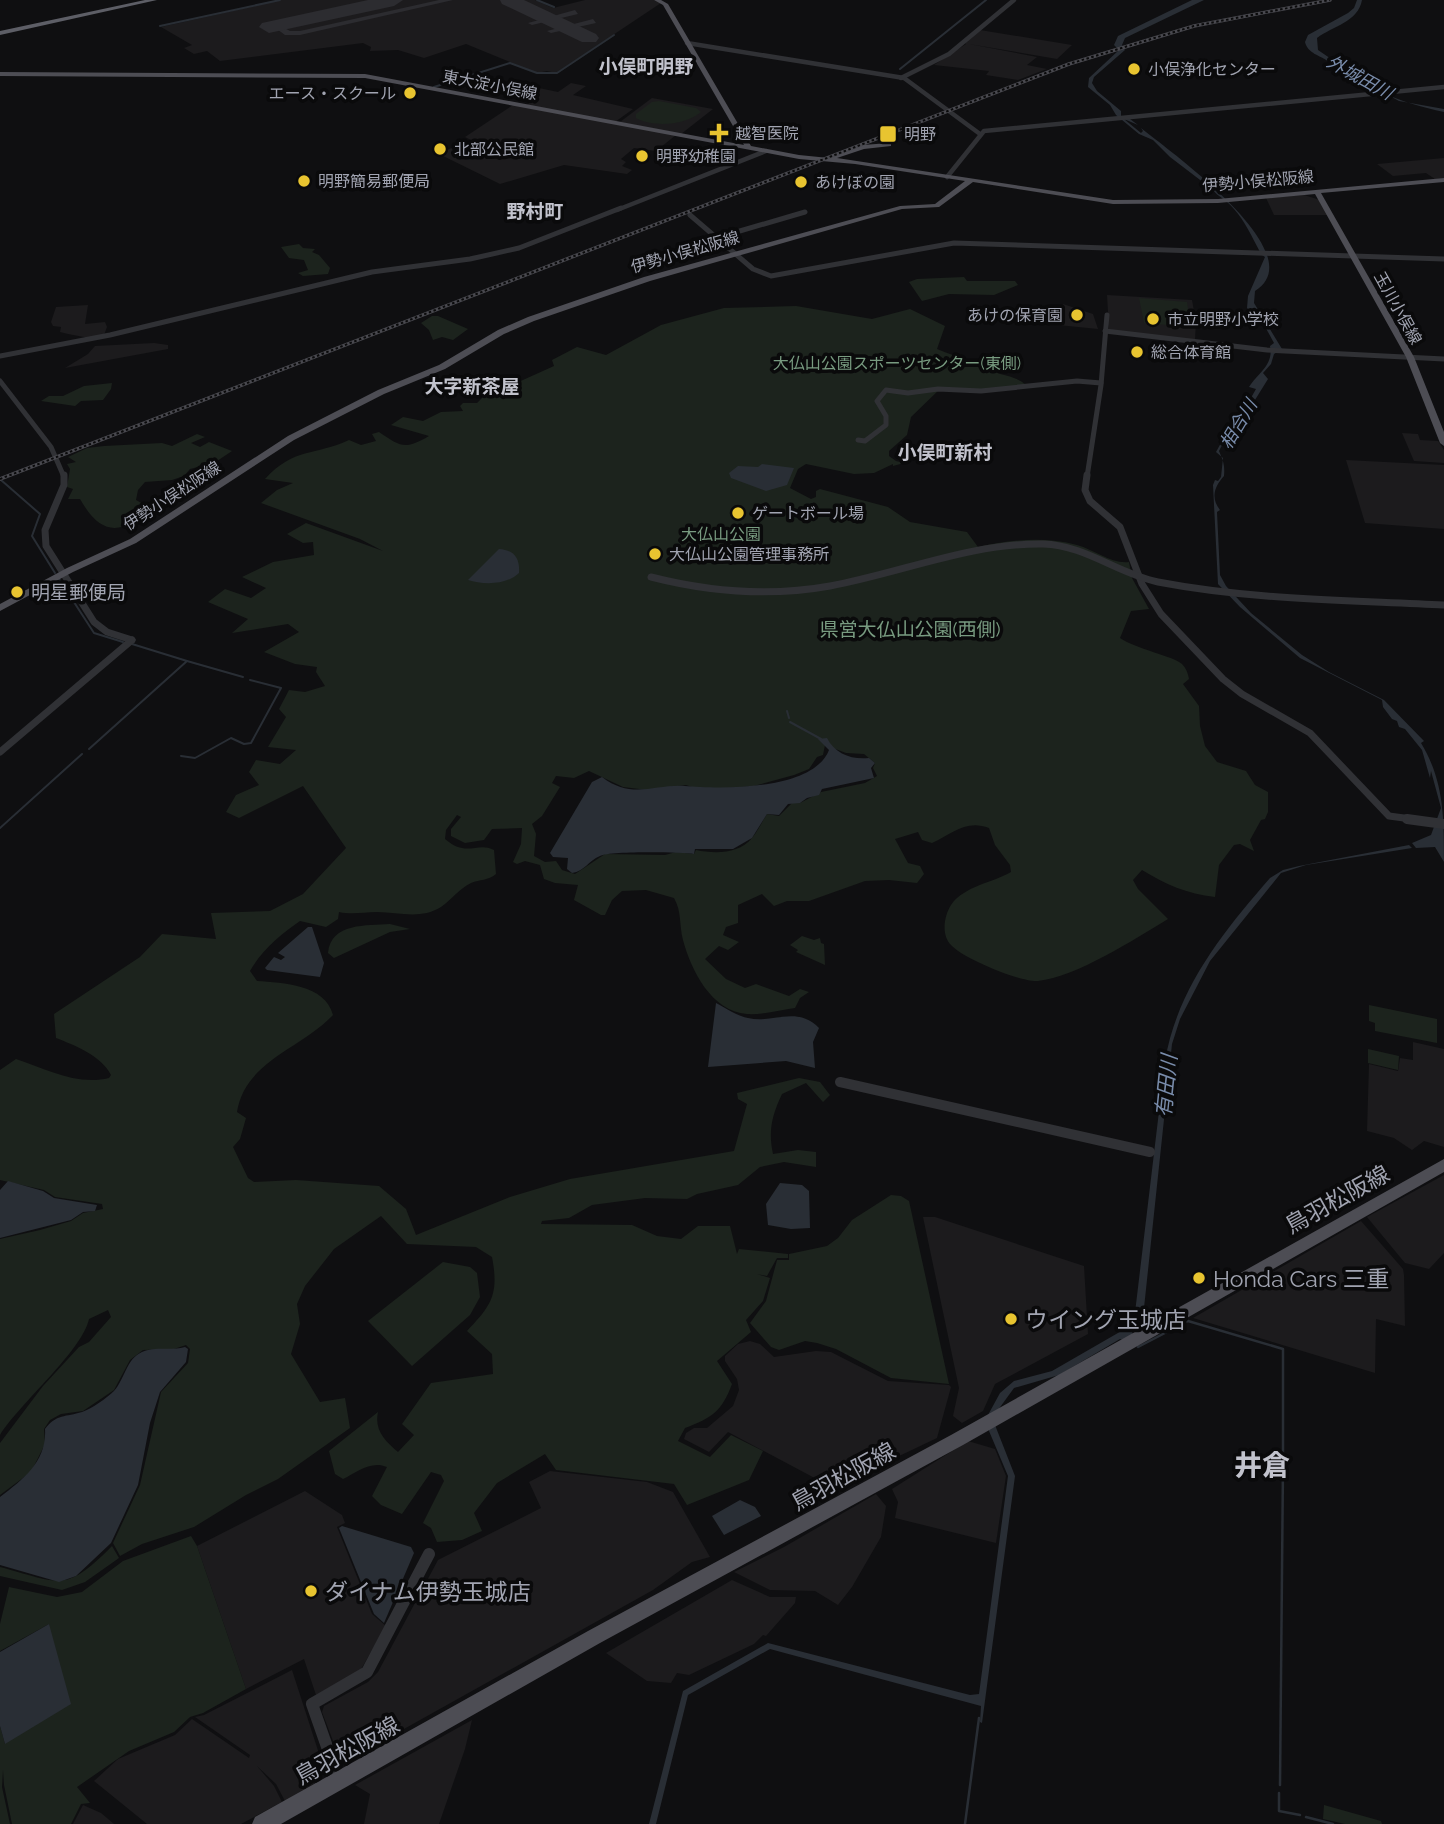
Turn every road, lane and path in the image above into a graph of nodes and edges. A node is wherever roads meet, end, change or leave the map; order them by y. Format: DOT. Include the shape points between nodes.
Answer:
graph roads {
  1 [pos="146,0"];
  2 [pos="154,0"];
  3 [pos="657,0"];
  4 [pos="1014,0"];
  5 [pos="0,32"];
  6 [pos="687,43"];
  7 [pos="0,74"];
  8 [pos="901,78"];
  9 [pos="1444,87"];
  10 [pos="981,134"];
  11 [pos="889,145"];
  12 [pos="749,148"];
  13 [pos="766,151"];
  14 [pos="829,160"];
  15 [pos="947,177"];
  16 [pos="1444,180"];
  17 [pos="970,181"];
  18 [pos="1320,195"];
  19 [pos="805,212"];
  20 [pos="690,215"];
  21 [pos="716,238"];
  22 [pos="735,254"];
  23 [pos="1354,258"];
  24 [pos="1444,259"];
  25 [pos="1107,315"];
  26 [pos="1105,331"];
  27 [pos="0,356"];
  28 [pos="1410,357"];
  29 [pos="1444,359"];
  30 [pos="0,381"];
  31 [pos="1101,383"];
  32 [pos="858,440"];
  33 [pos="1444,443"];
  34 [pos="63,573"];
  35 [pos="651,577"];
  36 [pos="1140,578"];
  37 [pos="1444,605"];
  38 [pos="0,608"];
  39 [pos="0,752"];
  40 [pos="1444,824"];
  41 [pos="839,1082"];
  42 [pos="1150,1152"];
  43 [pos="1444,1165"];
  44 [pos="429,1554"];
  45 [pos="339,1781"];
  46 [pos="262,1824"];
  1 -- 5 [label="highway"];
  2 -- 5 [label="highway"];
  3 -- 6 [label="main road" via="665,4"];
  4 -- 8 [label="street" via="944,57"];
  6 -- 8 [label="street"];
  6 -- 12 [label="main road"];
  7 -- 12 [label="main road, 東大淀小俣線" via="365,76"];
  8 -- 10 [label="street"];
  9 -- 10 [label="street"];
  10 -- 15 [label="street"];
  11 -- 14 [label="main road" via="863,147"];
  12 -- 13 [label="main road, 東大淀小俣線"];
  13 -- 14 [label="main road, 東大淀小俣線"];
  13 -- 27 [label="street" via="519,248 372,272 110,335"];
  14 -- 15 [label="main road, 東大淀小俣線"];
  15 -- 17 [label="main road, 東大淀小俣線"];
  16 -- 18 [label="main road, 伊勢小俣松阪線"];
  17 -- 18 [label="main road, 伊勢小俣松阪線" via="1111,202"];
  17 -- 22 [label="main road, 伊勢小俣松阪線" via="937,206 902,207"];
  18 -- 23 [label="main road, 玉川小俣線"];
  19 -- 21 [label="street"];
  20 -- 21 [label="street"];
  21 -- 22 [label="street"];
  22 -- 23 [label="street" via="757,272 771,276 948,243"];
  22 -- 34 [label="main road, 伊勢小俣松阪線" via="599,294 501,332 451,362 290,438 133,541"];
  23 -- 24 [label="street"];
  23 -- 28 [label="main road, 玉川小俣線"];
  25 -- 26 [label="street"];
  26 -- 28 [label="street" via="1267,350"];
  26 -- 31 [label="street"];
  28 -- 29 [label="street"];
  28 -- 33 [label="main road, 玉川小俣線"];
  30 -- 34 [label="street" via="64,470 64,487 44,534 46,547"];
  31 -- 32 [label="street" via="1077,381 981,391 886,390 877,401 886,425 865,441"];
  31 -- 36 [label="street" via="1085,490 1090,501 1120,527"];
  34 -- 38 [label="main road, 伊勢小俣松阪線"];
  34 -- 39 [label="street" via="94,622 132,640"];
  35 -- 36 [label="street" via="718,591 784,592 832,586 928,561 1045,544 1084,551"];
  36 -- 37 [label="street" via="1236,592"];
  36 -- 40 [label="street" via="1174,630 1223,679 1311,733 1389,816"];
  41 -- 42 [label="street"];
  43 -- 45 [label="main road, 鳥羽松阪線"];
  44 -- 45 [label="street" via="368,1672 312,1704"];
  45 -- 46 [label="main road, 鳥羽松阪線"];
}
